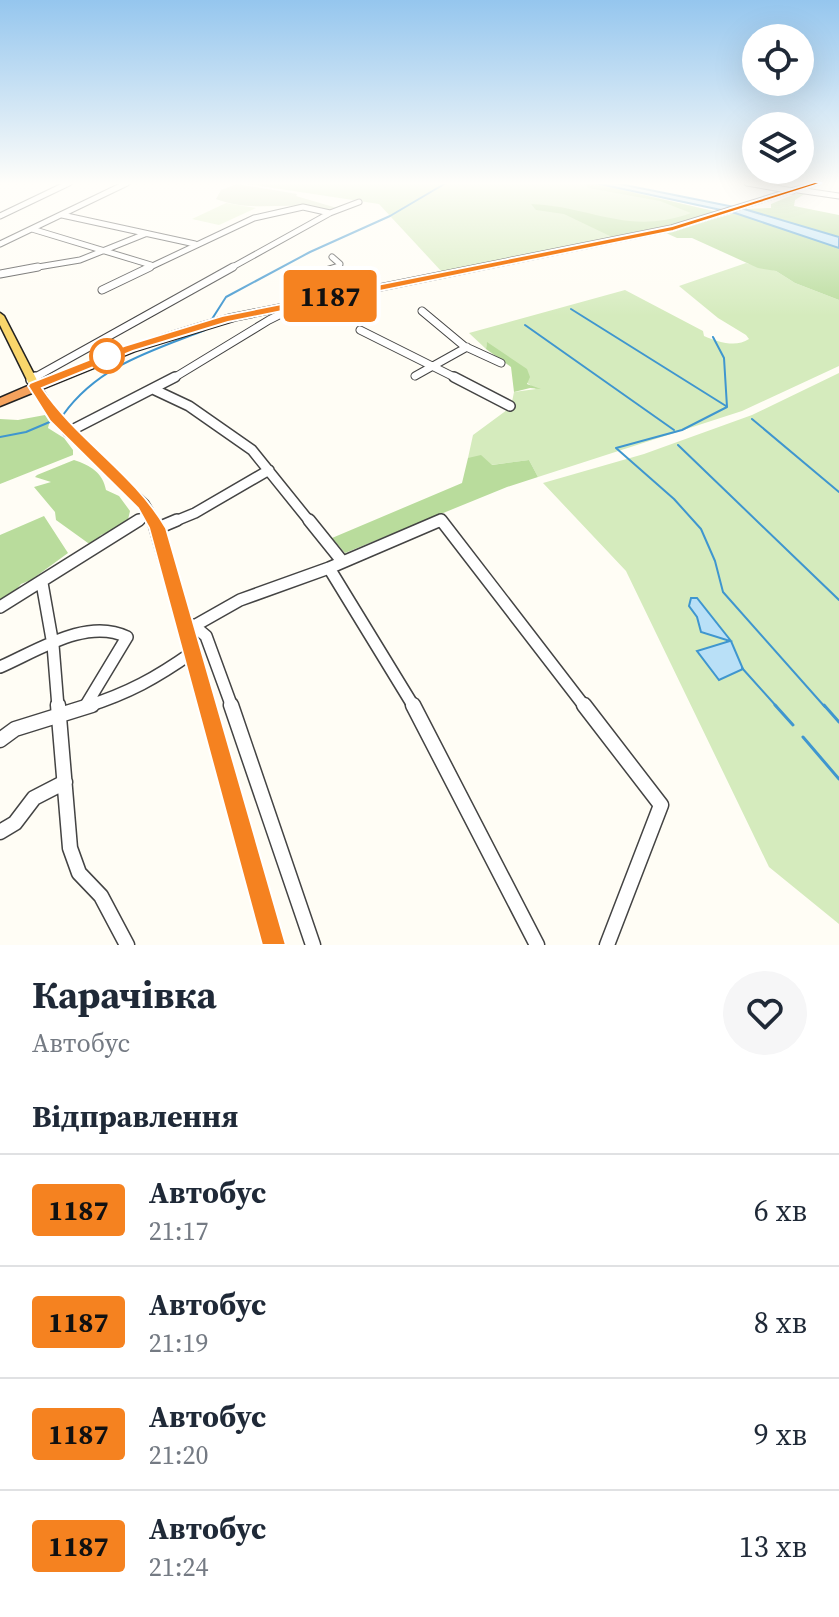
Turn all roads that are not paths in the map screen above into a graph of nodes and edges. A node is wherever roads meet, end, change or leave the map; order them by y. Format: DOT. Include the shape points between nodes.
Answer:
graph roads {
  1 [pos="36,227"];
  2 [pos="125,227"];
  3 [pos="233,227"];
  4 [pos="305,227"];
  5 [pos="667,227"];
  6 [pos="32,229"];
  7 [pos="145,234"];
  8 [pos="0,244"];
  9 [pos="195,244"];
  10 [pos="105,251"];
  11 [pos="332,257"];
  12 [pos="151,265"];
  13 [pos="0,274"];
  14 [pos="102,290"];
  15 [pos="307,301"];
  16 [pos="422,311"];
  17 [pos="0,316"];
  18 [pos="360,330"];
  19 [pos="4,335"];
  20 [pos="467,347"];
  21 [pos="501,363"];
  22 [pos="433,366"];
  23 [pos="415,376"];
  24 [pos="33,383"];
  25 [pos="155,390"];
  26 [pos="0,402"];
  27 [pos="510,406"];
  28 [pos="68,432"];
  29 [pos="269,470"];
  30 [pos="149,514"];
  31 [pos="158,528"];
  32 [pos="336,564"];
  33 [pos="42,583"];
  34 [pos="0,607"];
  35 [pos="190,628"];
  36 [pos="53,645"];
  37 [pos="193,652"];
  38 [pos="0,667"];
  39 [pos="86,705"];
  40 [pos="59,715"];
  41 [pos="0,740"];
  42 [pos="65,782"];
  43 [pos="0,832"];
  44 [pos="122,943"];
  45 [pos="272,945"];
  46 [pos="313,945"];
  47 [pos="537,945"];
  48 [pos="607,945"];
  1 -- 6 [label="street"];
  2 -- 7 [label="street"];
  3 -- 9 [label="street"];
  4 -- 24 [label="street"];
  5 -- 15 [label="highway"];
  6 -- 8 [label="street"];
  6 -- 10 [label="street"];
  7 -- 9 [label="street"];
  7 -- 10 [label="street"];
  9 -- 12 [label="street"];
  10 -- 12 [label="street"];
  10 -- 13 [label="street"];
  11 -- 15 [label="street" via="339,269 295,280"];
  12 -- 14 [label="street"];
  15 -- 24 [label="highway" via="182,331"];
  15 -- 25 [label="street"];
  16 -- 20 [label="street"];
  17 -- 19 [label="main road"];
  18 -- 22 [label="street"];
  19 -- 24 [label="main road"];
  20 -- 21 [label="street"];
  20 -- 22 [label="street"];
  22 -- 23 [label="street"];
  22 -- 27 [label="street"];
  24 -- 26 [label="highway"];
  24 -- 28 [label="street"];
  25 -- 28 [label="street"];
  25 -- 29 [label="street" via="189,406 252,450"];
  28 -- 30 [label="street"];
  29 -- 31 [label="street"];
  29 -- 32 [label="street"];
  30 -- 31 [label="street"];
  30 -- 33 [label="street"];
  31 -- 35 [label="street"];
  32 -- 35 [label="street" via="240,600"];
  32 -- 47 [label="street"];
  32 -- 48 [label="street" via="441,520 661,805"];
  33 -- 34 [label="street"];
  33 -- 36 [label="street"];
  35 -- 37 [label="street"];
  35 -- 46 [label="street" via="206,636 215,658"];
  36 -- 38 [label="street"];
  36 -- 39 [label="street" via="98,629 115,629 127,637"];
  36 -- 40 [label="street"];
  37 -- 39 [label="street" via="126,694"];
  37 -- 45 [label="street"];
  39 -- 40 [label="street"];
  40 -- 41 [label="street" via="11,730"];
  40 -- 42 [label="street"];
  42 -- 43 [label="street" via="34,798 15,823"];
  42 -- 44 [label="street" via="70,848 79,873 101,896"];
}
